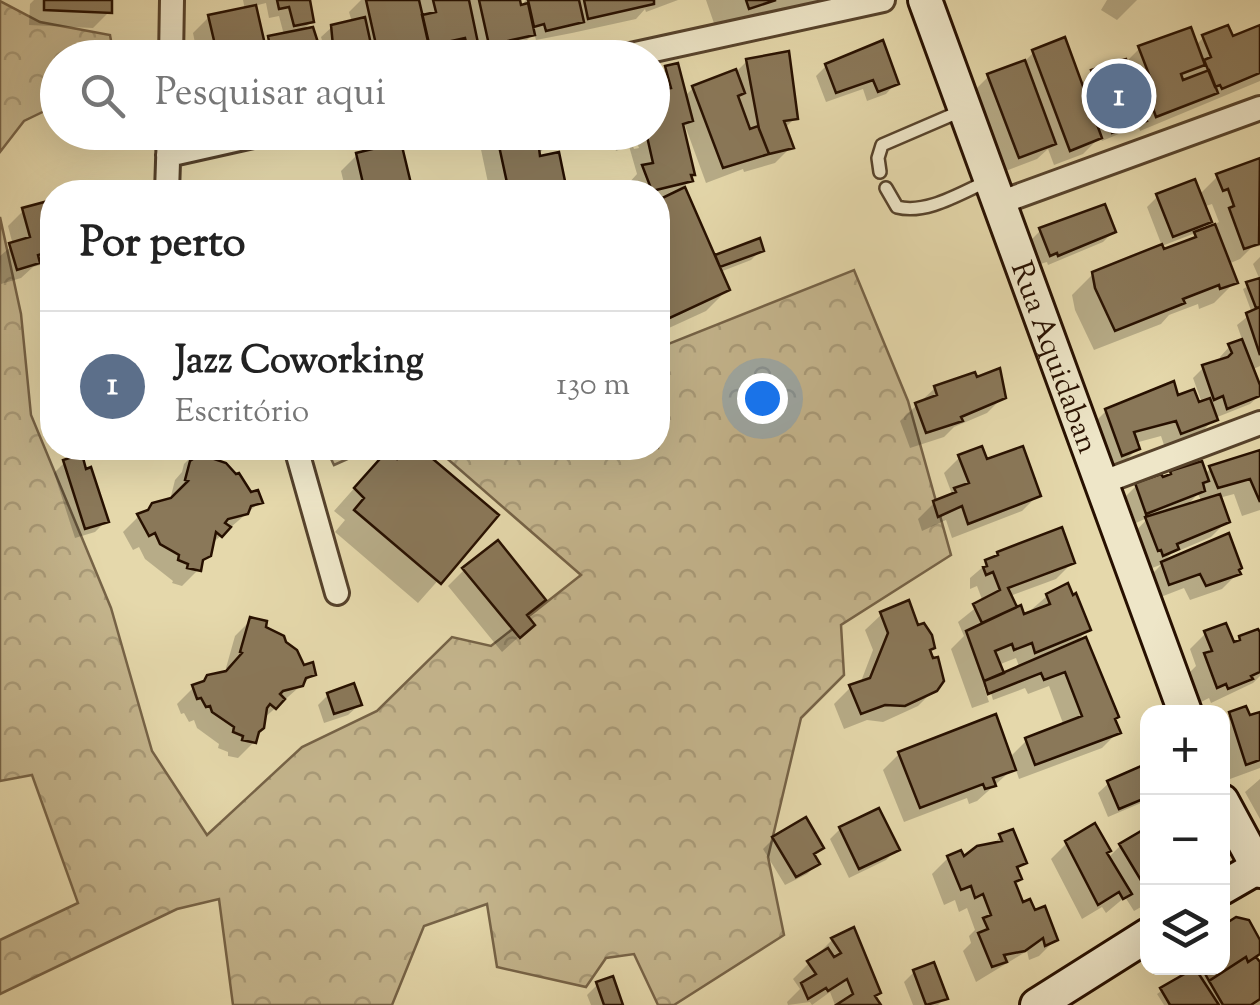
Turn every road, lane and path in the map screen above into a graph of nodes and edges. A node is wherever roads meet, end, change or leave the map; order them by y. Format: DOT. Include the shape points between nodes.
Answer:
graph roads {
  1 [pos="172,0"];
  2 [pos="883,0"];
  3 [pos="925,0"];
  4 [pos="171,40"];
  5 [pos="670,46"];
  6 [pos="1260,108"];
  7 [pos="964,109"];
  8 [pos="169,150"];
  9 [pos="880,172"];
  10 [pos="167,180"];
  11 [pos="886,188"];
  12 [pos="994,191"];
  13 [pos="1260,422"];
  14 [pos="299,460"];
  15 [pos="1101,483"];
  16 [pos="337,593"];
  17 [pos="1181,705"];
  18 [pos="1230,815"];
  19 [pos="1259,868"];
  20 [pos="1228,885"];
  21 [pos="1140,940"];
  22 [pos="1038,1005"];
  1 -- 4 [label="street"];
  2 -- 5 [label="street"];
  3 -- 7 [label="street, Rua Aquidaban"];
  6 -- 12 [label="street"];
  7 -- 9 [label="lane" via="882,145"];
  7 -- 12 [label="street, Rua Aquidaban"];
  8 -- 10 [label="street"];
  11 -- 12 [label="lane" via="897,207 910,210"];
  12 -- 15 [label="street, Rua Aquidaban"];
  13 -- 15 [label="street"];
  14 -- 16 [label="street"];
  15 -- 17 [label="street, Rua Aquidaban"];
  18 -- 19 [label="street"];
  19 -- 20 [label="street"];
  21 -- 22 [label="street"];
}
